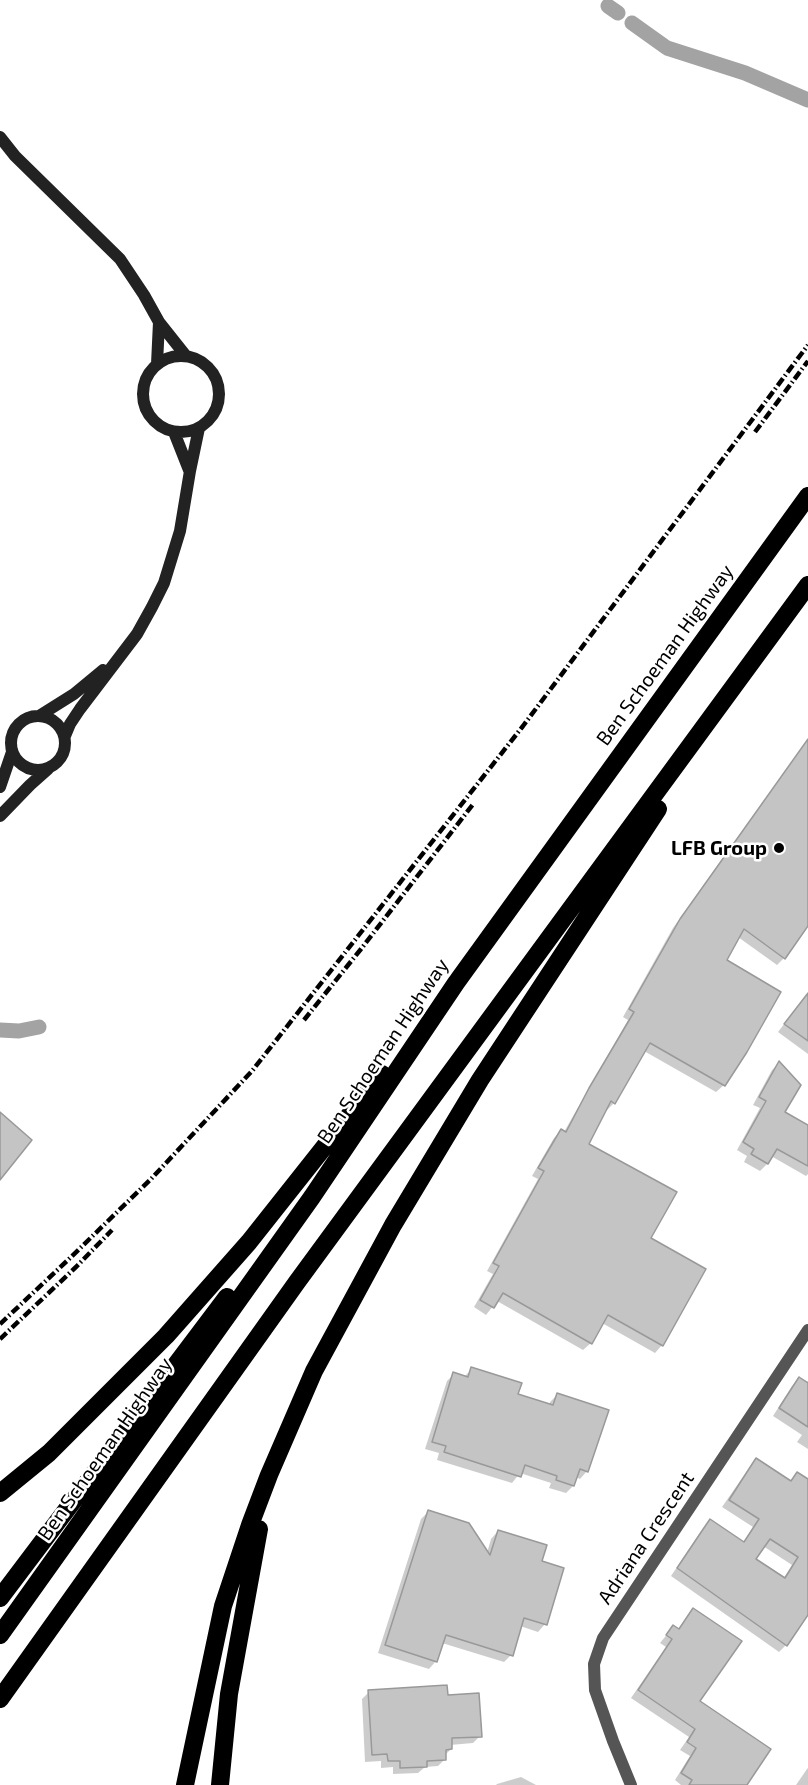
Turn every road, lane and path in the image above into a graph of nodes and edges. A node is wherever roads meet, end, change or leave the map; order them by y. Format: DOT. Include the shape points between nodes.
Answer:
graph roads {
  1 [pos="0,137"];
  2 [pos="0,148"];
  3 [pos="15,156"];
  4 [pos="159,322"];
  5 [pos="186,356"];
  6 [pos="157,364"];
  7 [pos="199,428"];
  8 [pos="174,432"];
  9 [pos="190,471"];
  10 [pos="808,496"];
  11 [pos="808,585"];
  12 [pos="808,590"];
  13 [pos="116,659"];
  14 [pos="39,716"];
  15 [pos="64,736"];
  16 [pos="12,752"];
  17 [pos="48,769"];
  18 [pos="0,787"];
  19 [pos="0,816"];
  20 [pos="456,983"];
  21 [pos="312,1197"];
  22 [pos="808,1330"];
  23 [pos="269,1474"];
  24 [pos="0,1493"];
  25 [pos="0,1598"];
  26 [pos="0,1635"];
  27 [pos="0,1699"];
  28 [pos="185,1785"];
  29 [pos="220,1785"];
  30 [pos="631,1785"];
  1 -- 3 [label="street"];
  2 -- 3 [label="street"];
  3 -- 4 [label="street" via="120,260"];
  4 -- 5 [label="street"];
  4 -- 6 [label="street"];
  5 -- 6 [label="street"];
  5 -- 7 [label="street" via="206,365 218,384 218,407"];
  6 -- 8 [label="street" via="144,384 146,408 159,425"];
  7 -- 8 [label="street"];
  7 -- 9 [label="street"];
  8 -- 9 [label="street"];
  9 -- 13 [label="street" via="180,531 164,582 137,634"];
  10 -- 20 [label="highway, Ben Schoeman Highway"];
  11 -- 27 [label="highway" via="297,1282"];
  12 -- 23 [label="highway" via="642,833 463,1109 393,1225 314,1371"];
  13 -- 14 [label="street" via="74,694"];
  13 -- 15 [label="street"];
  14 -- 15 [label="street" via="55,722"];
  14 -- 16 [label="street" via="16,727"];
  15 -- 17 [label="street" via="63,755"];
  16 -- 17 [label="street" via="16,760 31,770"];
  16 -- 18 [label="street"];
  17 -- 19 [label="street"];
  20 -- 21 [label="highway, Ben Schoeman Highway"];
  20 -- 24 [label="highway" via="249,1242 174,1328 49,1453"];
  21 -- 25 [label="highway" via="232,1289"];
  21 -- 26 [label="highway, Ben Schoeman Highway"];
  22 -- 30 [label="street, Adriana Crescent" via="603,1638 594,1664 595,1690"];
  23 -- 28 [label="highway" via="224,1606"];
  23 -- 29 [label="highway" via="229,1694"];
}
